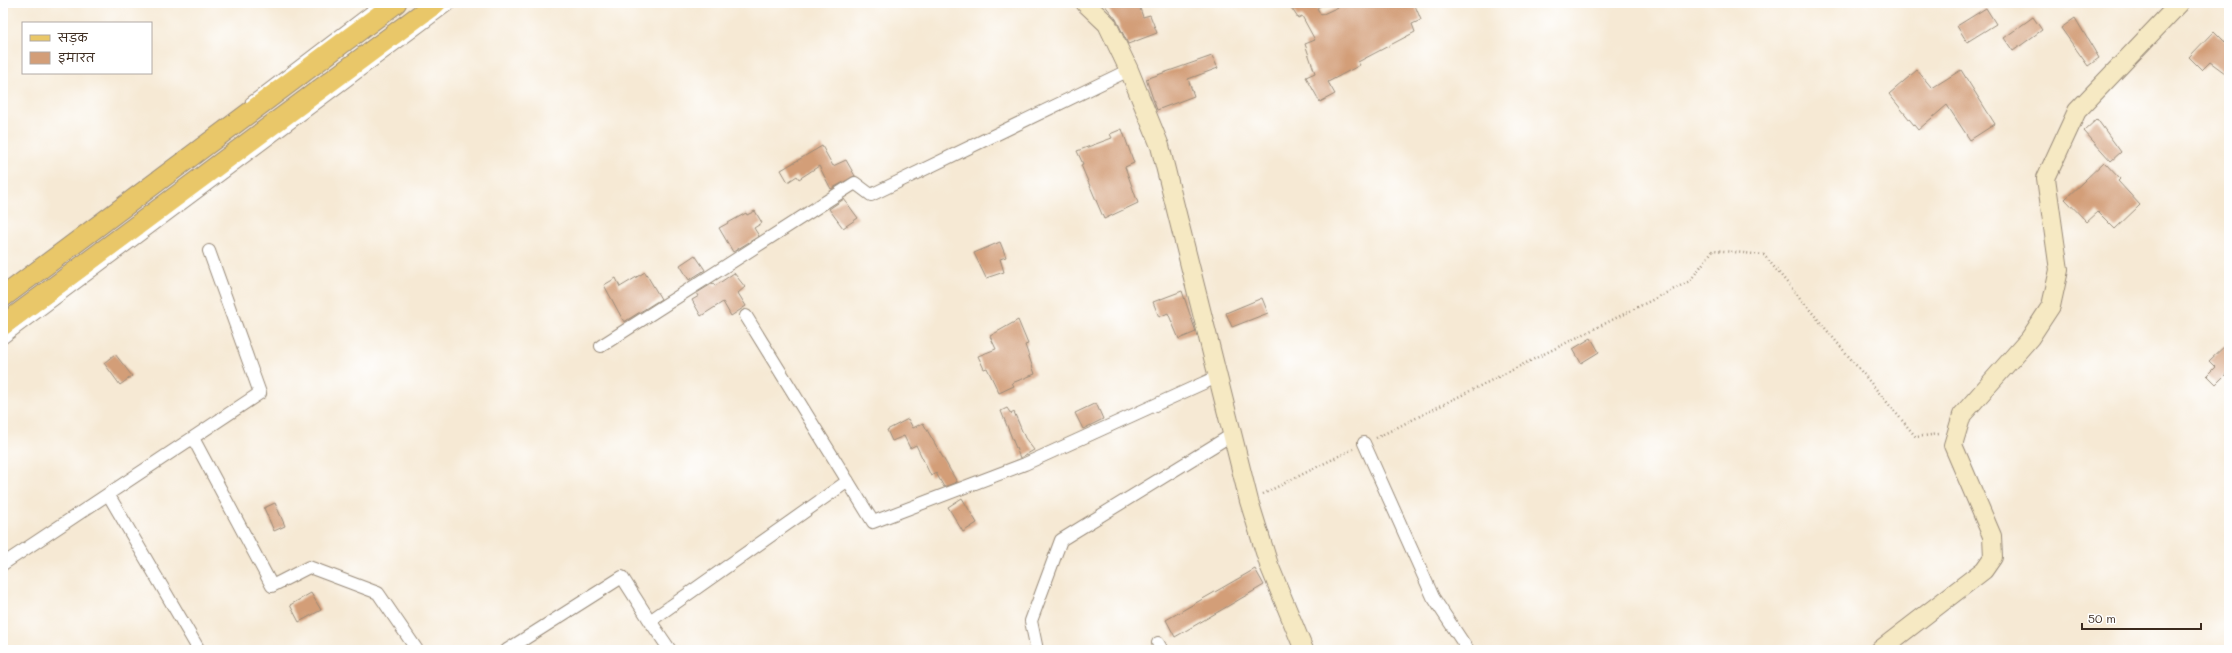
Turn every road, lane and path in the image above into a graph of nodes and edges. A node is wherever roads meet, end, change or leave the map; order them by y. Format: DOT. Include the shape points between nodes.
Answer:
graph roads {
  1 [pos="378,3"];
  2 [pos="396,3"];
  3 [pos="436,3"];
  4 [pos="455,3"];
  5 [pos="1086,3"];
  6 [pos="2180,3"];
  7 [pos="1129,70"];
  8 [pos="245,104"];
  9 [pos="209,251"];
  10 [pos="3,298"];
  11 [pos="746,316"];
  12 [pos="3,325"];
  13 [pos="3,341"];
  14 [pos="601,346"];
  15 [pos="1219,376"];
  16 [pos="1957,432"];
  17 [pos="1233,434"];
  18 [pos="193,438"];
  19 [pos="1364,444"];
  20 [pos="848,481"];
  21 [pos="108,494"];
  22 [pos="1249,501"];
  23 [pos="3,564"];
  24 [pos="650,621"];
  25 [pos="199,650"];
  26 [pos="417,650"];
  27 [pos="507,650"];
  28 [pos="670,650"];
  29 [pos="1038,650"];
  30 [pos="1304,650"];
  31 [pos="1468,650"];
  32 [pos="1880,650"];
  1 -- 8 [label="lane"];
  2 -- 10 [label="main road"];
  3 -- 12 [label="main road"];
  4 -- 13 [label="lane"];
  5 -- 7 [label="street" via="1107,24"];
  6 -- 16 [label="street" via="2077,111 2046,178 2059,270 2051,306 2030,338 1962,415"];
  7 -- 14 [label="street" via="872,195 855,183"];
  7 -- 15 [label="street" via="1160,146"];
  9 -- 18 [label="street" via="260,393"];
  11 -- 20 [label="street"];
  15 -- 17 [label="street"];
  15 -- 20 [label="street" via="1025,464 873,522"];
  16 -- 19 [label="path" via="1916,437 1764,255 1713,250 1690,281"];
  16 -- 32 [label="street" via="1954,445 1992,536 1993,557 1984,570"];
  17 -- 22 [label="street"];
  17 -- 29 [label="street" via="1061,540 1031,621"];
  18 -- 21 [label="street"];
  18 -- 26 [label="street" via="272,586 309,567 378,593"];
  19 -- 22 [label="path"];
  19 -- 31 [label="street" via="1433,597"];
  20 -- 24 [label="street"];
  21 -- 23 [label="street"];
  21 -- 25 [label="street"];
  22 -- 30 [label="street" via="1269,565"];
  24 -- 27 [label="street" via="622,577"];
  24 -- 28 [label="street"];
}
